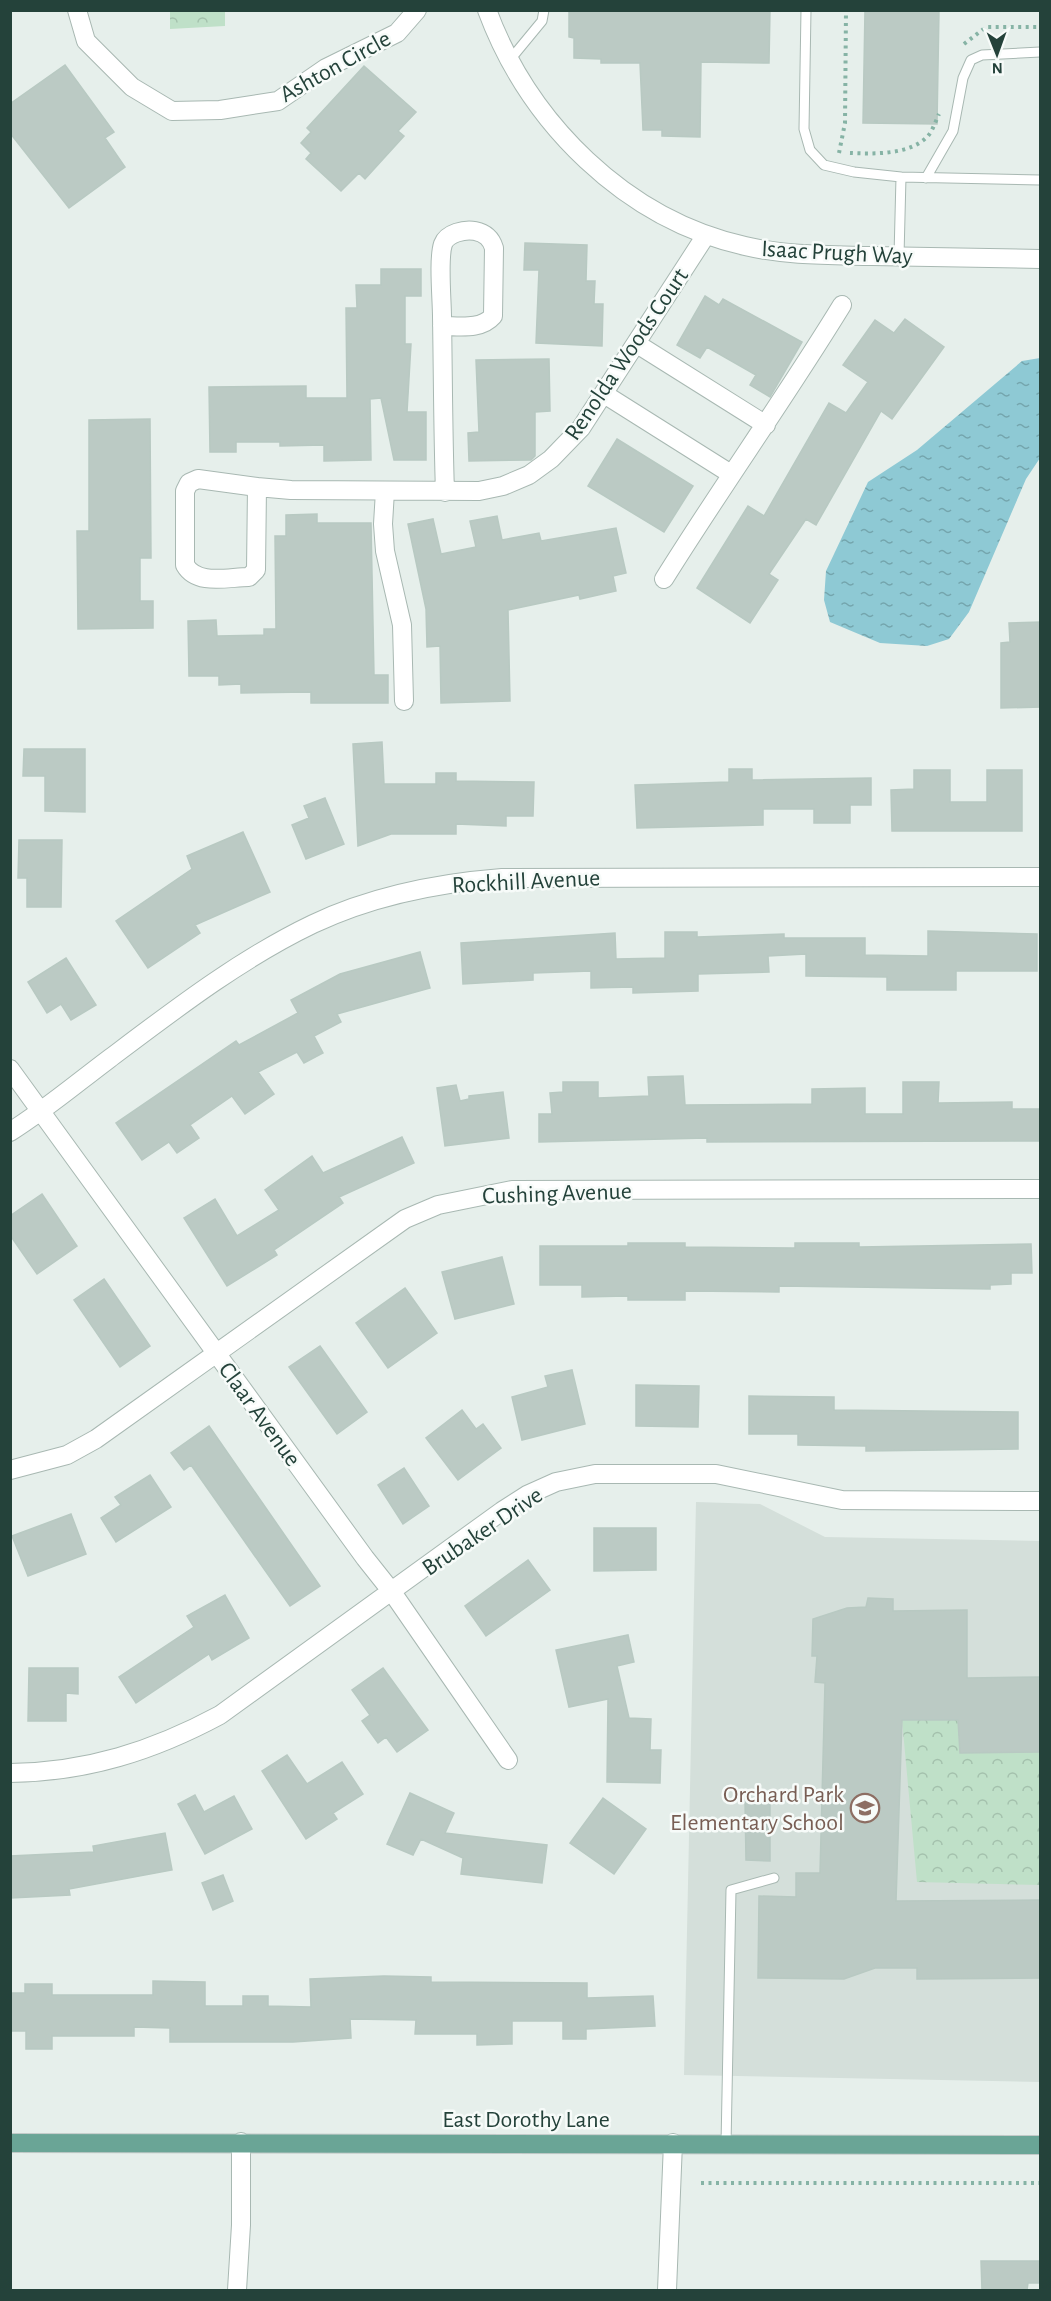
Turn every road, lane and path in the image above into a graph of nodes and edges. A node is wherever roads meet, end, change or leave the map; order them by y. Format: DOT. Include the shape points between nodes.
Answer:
graph roads {
  1 [pos="77,10"];
  2 [pos="417,10"];
  3 [pos="488,10"];
  4 [pos="544,10"];
  5 [pos="806,10"];
  6 [pos="846,10"];
  7 [pos="1041,27"];
  8 [pos="962,45"];
  9 [pos="1041,52"];
  10 [pos="509,61"];
  11 [pos="943,106"];
  12 [pos="901,177"];
  13 [pos="926,178"];
  14 [pos="1041,180"];
  15 [pos="706,235"];
  16 [pos="899,256"];
  17 [pos="1041,258"];
  18 [pos="842,305"];
  19 [pos="442,326"];
  20 [pos="637,344"];
  21 [pos="604,394"];
  22 [pos="766,425"];
  23 [pos="731,474"];
  24 [pos="257,487"];
  25 [pos="385,491"];
  26 [pos="446,492"];
  27 [pos="664,579"];
  28 [pos="404,701"];
  29 [pos="1041,878"];
  30 [pos="10,1069"];
  31 [pos="40,1110"];
  32 [pos="10,1132"];
  33 [pos="1041,1190"];
  34 [pos="217,1354"];
  35 [pos="10,1470"];
  36 [pos="1041,1501"];
  37 [pos="392,1592"];
  38 [pos="508,1760"];
  39 [pos="10,1773"];
  40 [pos="774,1878"];
  41 [pos="241,2142"];
  42 [pos="10,2143"];
  43 [pos="673,2143"];
  44 [pos="726,2145"];
  45 [pos="1041,2145"];
  46 [pos="701,2183"];
  47 [pos="1041,2183"];
  48 [pos="237,2290"];
  49 [pos="667,2290"];
  1 -- 2 [label="street, Ashton Circle" via="86,41 132,87 172,111 220,110 278,101 326,68 397,33"];
  3 -- 10 [label="street, Isaac Prugh Way"];
  4 -- 10 [label="lane" via="542,21"];
  5 -- 12 [label="lane" via="804,129 810,150 824,165"];
  6 -- 11 [label="path" via="845,123 839,153 878,154 908,147 928,136"];
  7 -- 8 [label="path" via="986,27"];
  9 -- 13 [label="lane" via="982,55 971,60 963,78 953,130"];
  10 -- 15 [label="street, Isaac Prugh Way" via="546,118 579,154 656,211"];
  12 -- 13 [label="lane"];
  12 -- 16 [label="lane"];
  13 -- 14 [label="lane"];
  15 -- 16 [label="street, Isaac Prugh Way" via="792,254"];
  15 -- 20 [label="street, Renolda Woods Court"];
  16 -- 17 [label="street, Isaac Prugh Way"];
  18 -- 22 [label="street"];
  19 -- 19 [label="street" via="444,244 450,235 469,230 484,232 494,248 493,316 479,325"];
  19 -- 26 [label="street"];
  20 -- 21 [label="street, Renolda Woods Court"];
  20 -- 22 [label="street"];
  21 -- 23 [label="street"];
  21 -- 26 [label="street, Renolda Woods Court" via="581,428 529,476 479,491"];
  22 -- 23 [label="street"];
  23 -- 27 [label="street"];
  24 -- 24 [label="street, Renolda Woods Court" via="198,479 189,483 185,491 185,565 190,574 198,578 249,577 256,570"];
  24 -- 25 [label="street, Renolda Woods Court"];
  25 -- 26 [label="street, Renolda Woods Court"];
  25 -- 28 [label="street" via="385,551 402,626"];
  29 -- 31 [label="street, Rockhill Avenue" via="502,878 416,890 314,923 263,951"];
  30 -- 31 [label="street, Claar Avenue"];
  31 -- 32 [label="street, Rockhill Avenue"];
  31 -- 34 [label="street, Claar Avenue"];
  33 -- 34 [label="street, Cushing Avenue" via="512,1190 470,1196 405,1220"];
  34 -- 35 [label="street, Cushing Avenue" via="96,1439 67,1455"];
  34 -- 37 [label="street, Claar Avenue"];
  36 -- 37 [label="street, Brubaker Drive" via="842,1500 716,1474 595,1474 556,1482 527,1495"];
  37 -- 38 [label="street, Claar Avenue"];
  37 -- 39 [label="street, Brubaker Drive" via="220,1715 182,1735 136,1754 83,1767"];
  40 -- 44 [label="lane" via="731,1890"];
  41 -- 42 [label="main road, East Dorothy Lane"];
  41 -- 43 [label="main road, East Dorothy Lane"];
  41 -- 48 [label="street" via="242,2225"];
  43 -- 44 [label="main road, East Dorothy Lane"];
  43 -- 49 [label="street"];
  44 -- 45 [label="main road, East Dorothy Lane"];
  46 -- 47 [label="path"];
}
